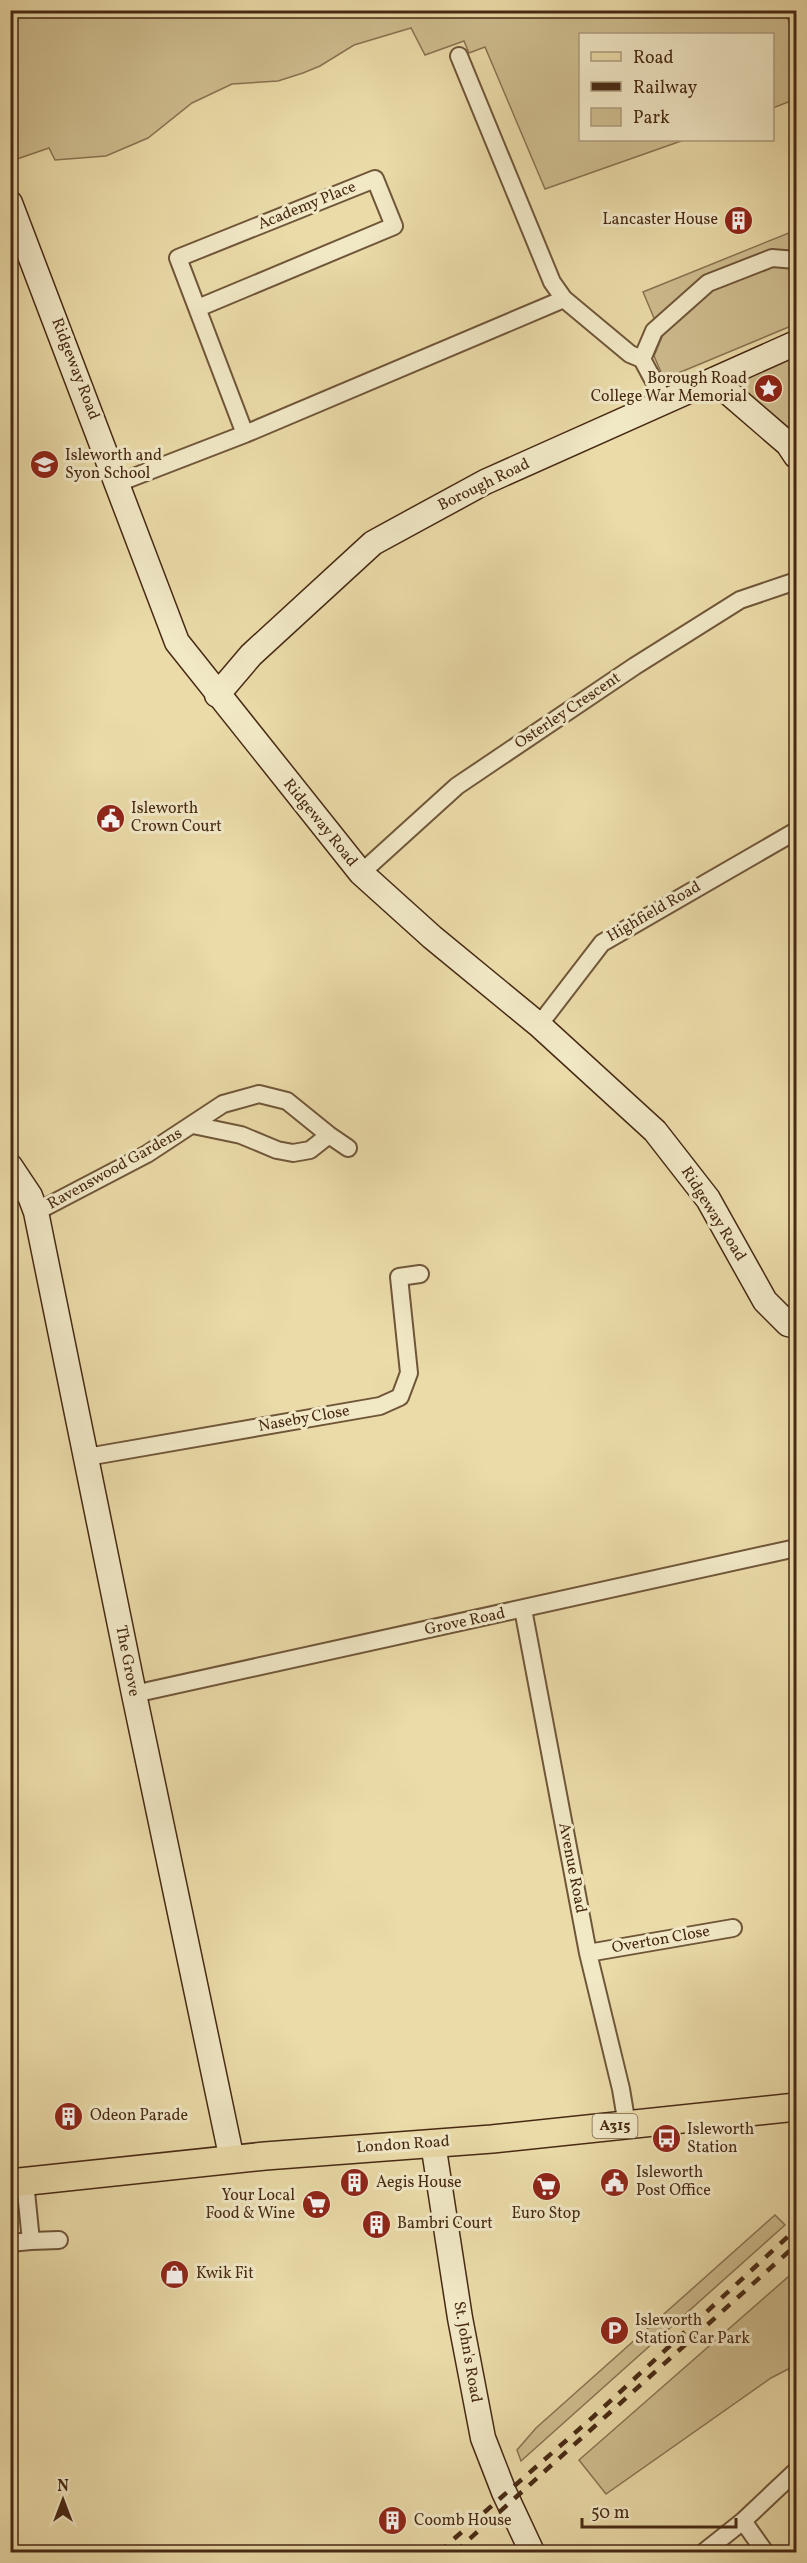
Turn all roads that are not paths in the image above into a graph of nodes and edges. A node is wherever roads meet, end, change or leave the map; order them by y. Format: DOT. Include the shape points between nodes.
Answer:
graph roads {
  1 [pos="459,56"];
  2 [pos="10,203"];
  3 [pos="796,260"];
  4 [pos="564,299"];
  5 [pos="198,308"];
  6 [pos="796,343"];
  7 [pos="642,359"];
  8 [pos="715,381"];
  9 [pos="665,402"];
  10 [pos="245,434"];
  11 [pos="796,456"];
  12 [pos="118,483"];
  13 [pos="796,581"];
  14 [pos="217,695"];
  15 [pos="796,831"];
  16 [pos="361,873"];
  17 [pos="539,1025"];
  18 [pos="193,1125"];
  19 [pos="329,1135"];
  20 [pos="348,1148"];
  21 [pos="10,1166"];
  22 [pos="36,1212"];
  23 [pos="420,1274"];
  24 [pos="796,1326"];
  25 [pos="87,1457"];
  26 [pos="796,1548"];
  27 [pos="523,1609"];
  28 [pos="134,1694"];
  29 [pos="733,1928"];
  30 [pos="588,1953"];
  31 [pos="796,2107"];
  32 [pos="627,2125"];
  33 [pos="433,2143"];
  34 [pos="232,2160"];
  35 [pos="18,2183"];
  36 [pos="59,2240"];
  37 [pos="31,2241"];
  38 [pos="10,2243"];
  39 [pos="796,2471"];
  40 [pos="743,2521"];
  41 [pos="532,2553"];
  42 [pos="704,2553"];
  43 [pos="765,2553"];
  1 -- 4 [label="street" via="552,282"];
  2 -- 12 [label="street, Ridgeway Road"];
  3 -- 7 [label="street" via="772,258 708,283 654,331"];
  4 -- 7 [label="street" via="630,354"];
  4 -- 10 [label="street"];
  5 -- 5 [label="street, Academy Place" via="178,258 375,179 394,226"];
  5 -- 10 [label="street, Academy Place"];
  6 -- 8 [label="street, Borough Road"];
  7 -- 9 [label="street"];
  8 -- 9 [label="street, Borough Road"];
  8 -- 11 [label="street" via="788,444"];
  9 -- 14 [label="street, Borough Road" via="485,482 374,543 251,655"];
  10 -- 12 [label="street"];
  12 -- 14 [label="street, Ridgeway Road" via="177,642"];
  13 -- 16 [label="street, Osterley Crescent" via="740,600 625,672 457,786"];
  14 -- 16 [label="street, Ridgeway Road"];
  15 -- 17 [label="street, Highfield Road" via="602,943"];
  16 -- 17 [label="street, Ridgeway Road"];
  17 -- 24 [label="street, Ridgeway Road" via="656,1131 708,1199 765,1300 788,1324"];
  18 -- 19 [label="street, Ravenswood Gardens" via="241,1135 293,1154 310,1150"];
  18 -- 19 [label="street, Ravenswood Gardens" via="223,1104 259,1094 287,1101"];
  18 -- 22 [label="street, Ravenswood Gardens" via="147,1154"];
  19 -- 20 [label="street, Ravenswood Gardens"];
  21 -- 22 [label="street, The Grove"];
  22 -- 25 [label="street, The Grove"];
  23 -- 25 [label="street, Naseby Close" via="399,1271 409,1373 400,1397 380,1406"];
  25 -- 28 [label="street, The Grove"];
  26 -- 27 [label="street, Grove Road"];
  27 -- 28 [label="street, Grove Road"];
  27 -- 30 [label="street, Avenue Road"];
  28 -- 34 [label="street, The Grove"];
  29 -- 30 [label="street, Overton Close"];
  30 -- 32 [label="street, Avenue Road"];
  31 -- 32 [label="main road, London Road / A315"];
  32 -- 33 [label="main road, London Road / A315"];
  33 -- 34 [label="main road, London Road / A315"];
  33 -- 41 [label="street, St. John's Road" via="483,2438"];
  34 -- 35 [label="main road, London Road / A315"];
  35 -- 37 [label="street"];
  36 -- 37 [label="street"];
  37 -- 38 [label="street"];
  39 -- 40 [label="street"];
  40 -- 42 [label="street"];
  40 -- 43 [label="street"];
}
